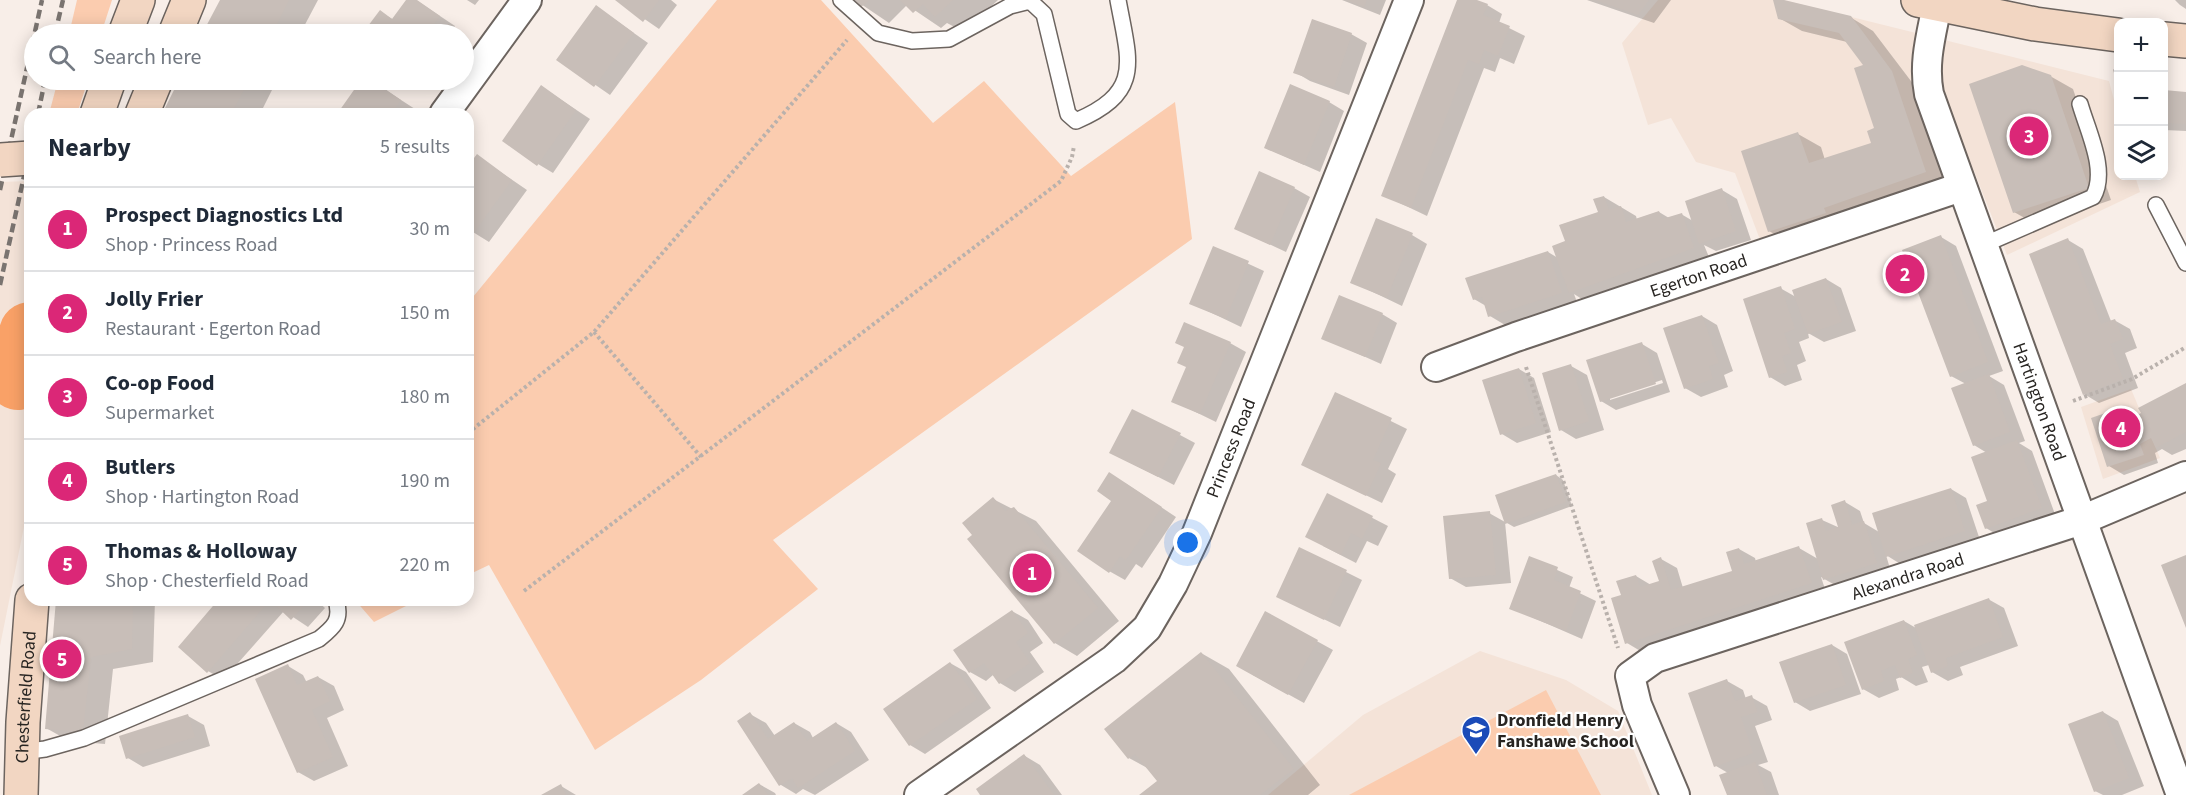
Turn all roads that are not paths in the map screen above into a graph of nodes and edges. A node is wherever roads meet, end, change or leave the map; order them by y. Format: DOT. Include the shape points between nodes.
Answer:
graph roads {
  1 [pos="138,0"];
  2 [pos="189,0"];
  3 [pos="527,0"];
  4 [pos="841,0"];
  5 [pos="1118,0"];
  6 [pos="1409,0"];
  7 [pos="1928,3"];
  8 [pos="129,24"];
  9 [pos="179,24"];
  10 [pos="2114,34"];
  11 [pos="2168,39"];
  12 [pos="2186,41"];
  13 [pos="474,73"];
  14 [pos="105,90"];
  15 [pos="152,90"];
  16 [pos="461,90"];
  17 [pos="2080,104"];
  18 [pos="99,108"];
  19 [pos="144,108"];
  20 [pos="448,108"];
  21 [pos="24,158"];
  22 [pos="0,160"];
  23 [pos="1961,187"];
  24 [pos="2156,205"];
  25 [pos="1983,245"];
  26 [pos="2186,263"];
  27 [pos="1436,367"];
  28 [pos="2186,476"];
  29 [pos="2082,520"];
  30 [pos="32,606"];
  31 [pos="338,606"];
  32 [pos="22,752"];
  33 [pos="921,794"];
  34 [pos="21,795"];
  35 [pos="1675,795"];
  36 [pos="2181,795"];
  1 -- 8 [label="street"];
  2 -- 9 [label="street"];
  3 -- 13 [label="street"];
  4 -- 5 [label="lane" via="878,33 912,41 949,39 1010,6 1030,1 1044,14 1068,114 1076,121 1101,111 1122,90 1129,62"];
  6 -- 33 [label="street, Princess Road" via="1202,523 1147,628 1114,659"];
  7 -- 10 [label="street"];
  7 -- 23 [label="street, Hartington Road" via="1926,77"];
  11 -- 12 [label="street"];
  14 -- 18 [label="street"];
  15 -- 19 [label="street"];
  16 -- 20 [label="street"];
  17 -- 25 [label="lane" via="2099,171 2099,187 2093,197"];
  21 -- 22 [label="street, bridge"];
  23 -- 25 [label="street, Hartington Road"];
  23 -- 27 [label="street, Egerton Road"];
  24 -- 26 [label="lane"];
  25 -- 29 [label="street, Hartington Road"];
  28 -- 29 [label="street, Alexandra Road"];
  29 -- 35 [label="street, Alexandra Road" via="1656,658 1630,676 1637,705"];
  29 -- 36 [label="street, Hartington Road"];
  30 -- 32 [label="street, Chesterfield Road"];
  31 -- 32 [label="lane" via="335,626 319,639 84,738"];
  32 -- 34 [label="street, Chesterfield Road"];
}
